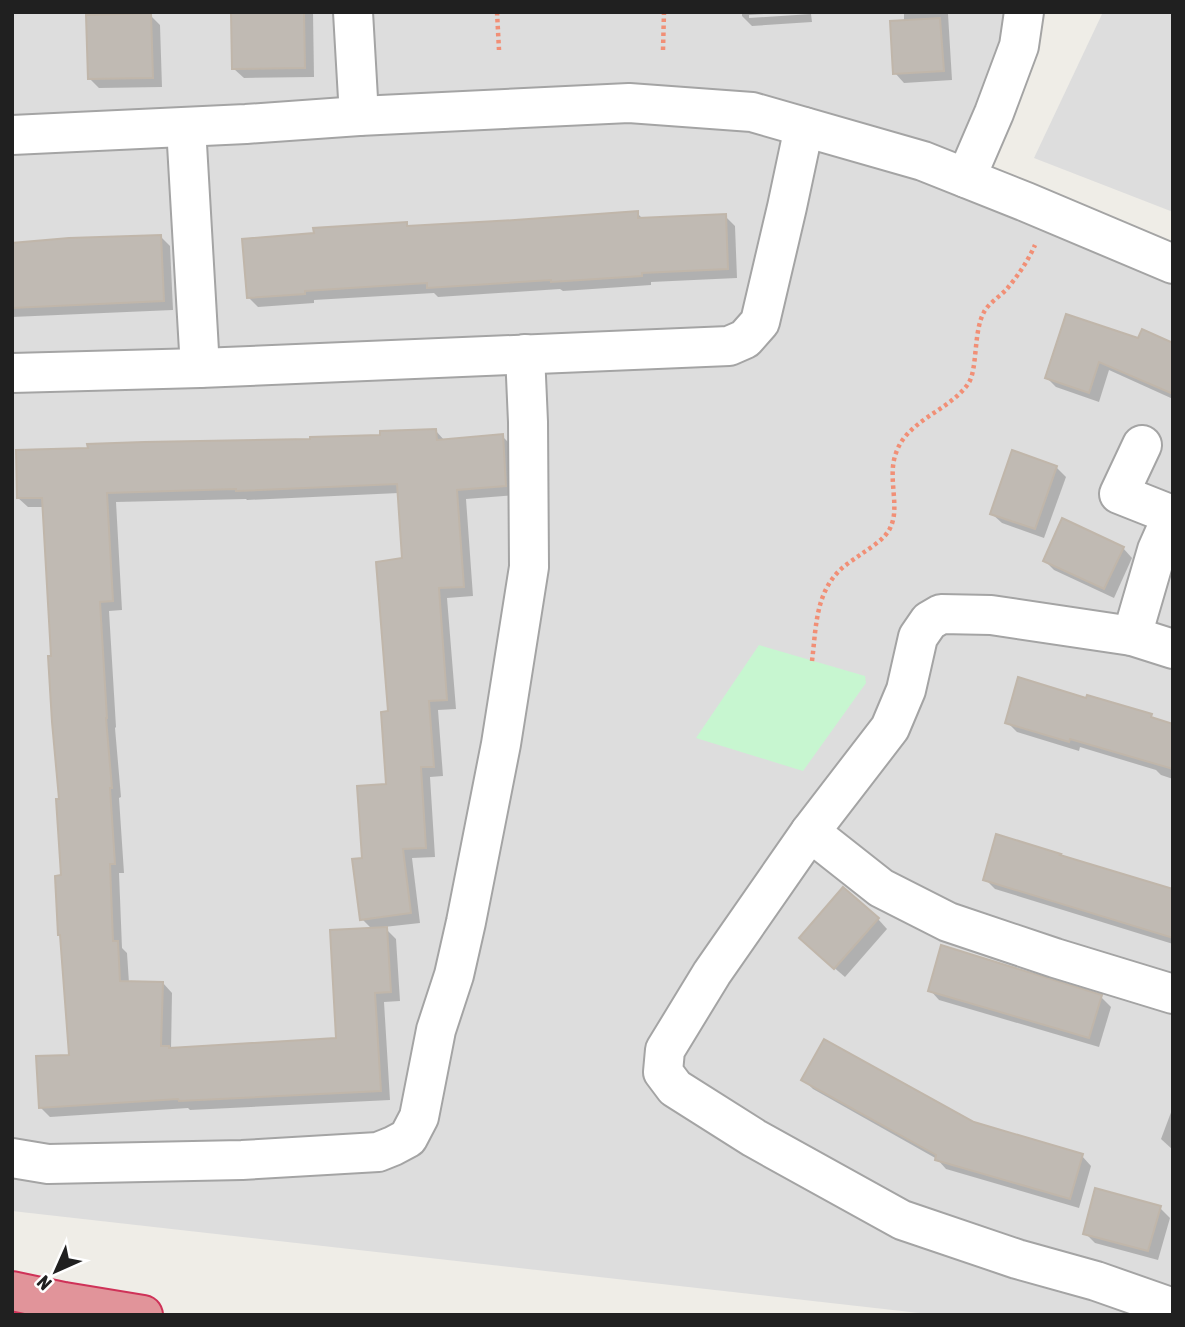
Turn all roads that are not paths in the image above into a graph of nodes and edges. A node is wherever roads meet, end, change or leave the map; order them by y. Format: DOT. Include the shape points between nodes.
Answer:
graph roads {
  1 [pos="354,12"];
  2 [pos="1024,12"];
  3 [pos="359,116"];
  4 [pos="186,127"];
  5 [pos="804,127"];
  6 [pos="12,135"];
  7 [pos="966,178"];
  8 [pos="1173,264"];
  9 [pos="525,354"];
  10 [pos="200,368"];
  11 [pos="12,373"];
  12 [pos="1142,445"];
  13 [pos="1172,514"];
  14 [pos="1132,636"];
  15 [pos="1173,649"];
  16 [pos="810,832"];
  17 [pos="1173,994"];
  18 [pos="12,1158"];
  19 [pos="12,1291"];
  20 [pos="1173,1308"];
  21 [pos="143,1315"];
  1 -- 3 [label="street"];
  2 -- 7 [label="street" via="1019,46"];
  3 -- 4 [label="street"];
  3 -- 5 [label="street" via="629,103 752,112"];
  4 -- 6 [label="street"];
  4 -- 10 [label="street"];
  5 -- 7 [label="street" via="909,156"];
  5 -- 9 [label="street" via="760,322 745,339 729,346"];
  7 -- 8 [label="street"];
  9 -- 10 [label="street"];
  9 -- 18 [label="street" via="529,567 502,744 466,922 436,1030 419,1117 408,1138 378,1152 242,1160 48,1164"];
  10 -- 11 [label="street"];
  12 -- 13 [label="street" via="1119,494"];
  13 -- 14 [label="street"];
  14 -- 15 [label="street"];
  14 -- 16 [label="street" via="991,615 941,614 929,621 918,637 906,690 890,728"];
  16 -- 17 [label="street" via="881,888 948,922"];
  16 -- 20 [label="street" via="712,973 665,1050 663,1072 675,1088 754,1138 902,1220"];
  19 -- 21 [label="highway"];
}
